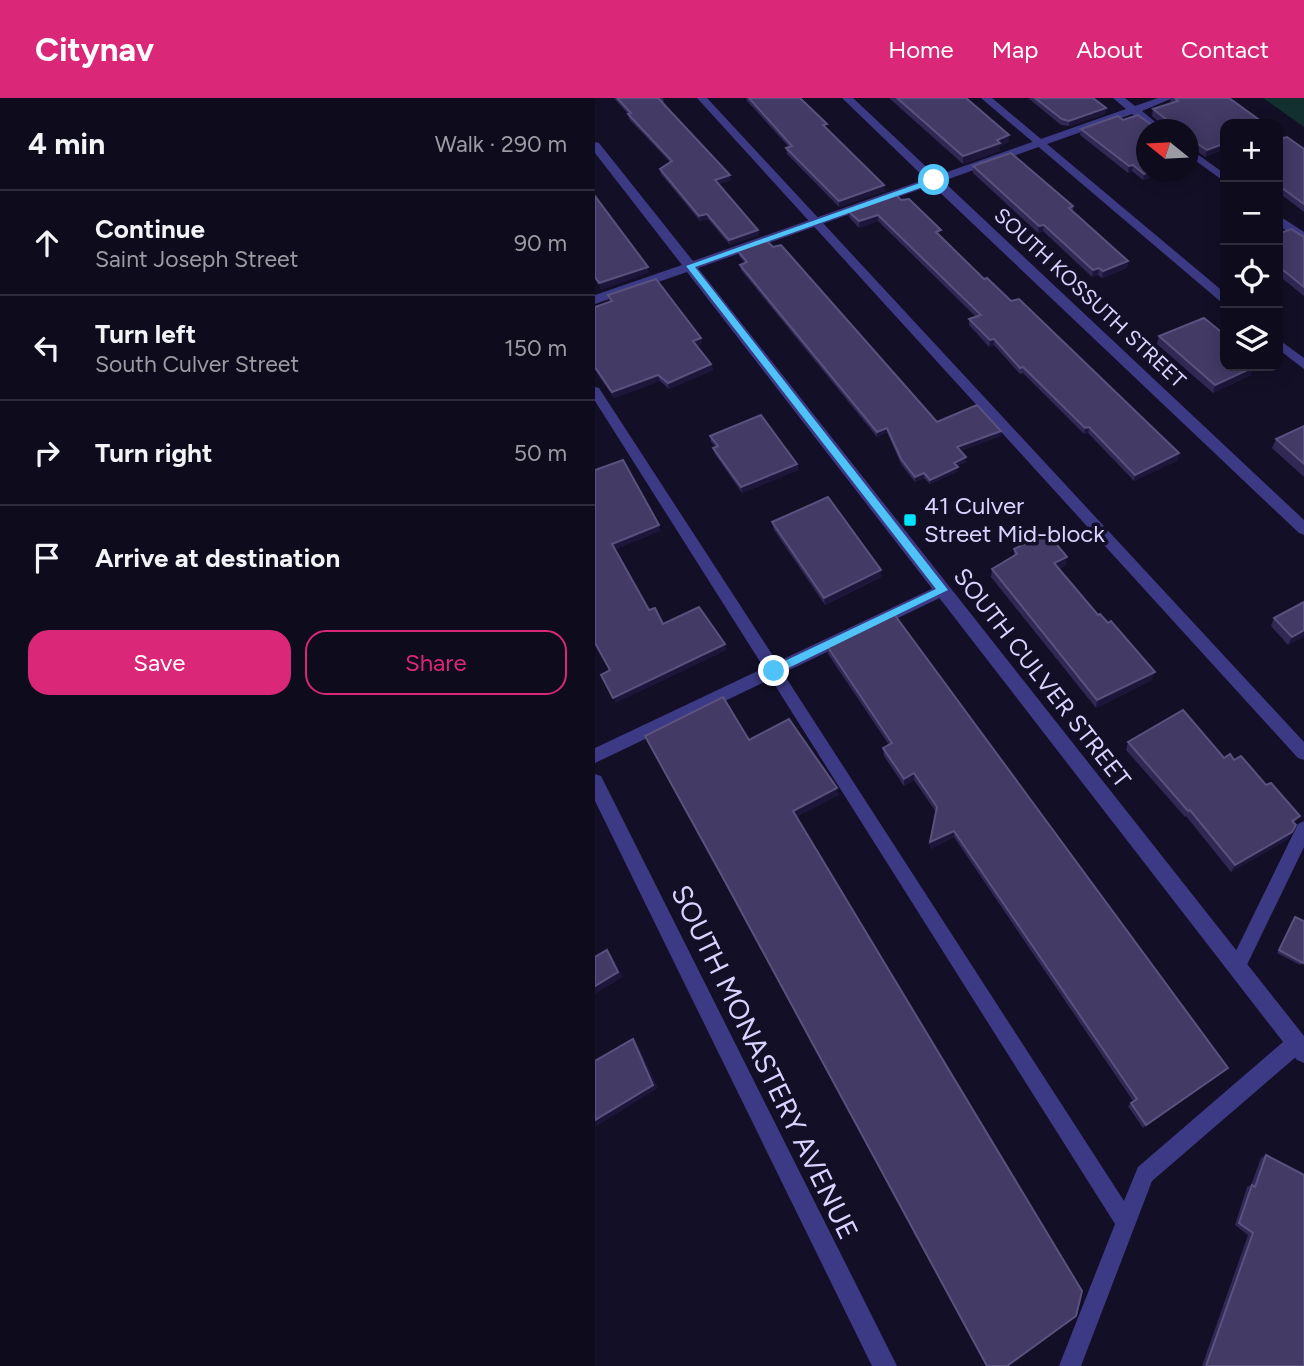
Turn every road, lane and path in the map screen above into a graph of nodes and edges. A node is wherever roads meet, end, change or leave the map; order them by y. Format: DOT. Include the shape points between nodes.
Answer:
graph roads {
  1 [pos="702,98"];
  2 [pos="847,98"];
  3 [pos="986,98"];
  4 [pos="1118,98"];
  5 [pos="1168,98"];
  6 [pos="1134,110"];
  7 [pos="1146,119"];
  8 [pos="1039,143"];
  9 [pos="595,145"];
  10 [pos="1199,159"];
  11 [pos="1220,175"];
  12 [pos="934,180"];
  13 [pos="816,222"];
  14 [pos="1283,223"];
  15 [pos="1304,238"];
  16 [pos="690,266"];
  17 [pos="1220,295"];
  18 [pos="595,300"];
  19 [pos="1283,347"];
  20 [pos="1304,365"];
  21 [pos="595,391"];
  22 [pos="1304,529"];
  23 [pos="943,590"];
  24 [pos="774,671"];
  25 [pos="1304,753"];
  26 [pos="595,756"];
  27 [pos="595,782"];
  28 [pos="1304,829"];
  29 [pos="1237,967"];
  30 [pos="1300,1048"];
  31 [pos="1126,1222"];
  32 [pos="885,1366"];
  33 [pos="1070,1366"];
  1 -- 13 [label="lane"];
  2 -- 12 [label="street, SOUTH KOSSUTH STREET"];
  3 -- 8 [label="lane"];
  4 -- 6 [label="street"];
  5 -- 6 [label="street"];
  6 -- 7 [label="street"];
  6 -- 8 [label="street"];
  8 -- 12 [label="street"];
  8 -- 17 [label="lane"];
  9 -- 16 [label="street, SOUTH CULVER STREET"];
  10 -- 11 [label="street"];
  12 -- 13 [label="street"];
  12 -- 22 [label="street, SOUTH KOSSUTH STREET"];
  13 -- 16 [label="street"];
  13 -- 25 [label="lane"];
  14 -- 15 [label="street"];
  16 -- 18 [label="street"];
  16 -- 23 [label="street, SOUTH CULVER STREET"];
  19 -- 20 [label="lane"];
  21 -- 24 [label="lane"];
  23 -- 24 [label="lane"];
  23 -- 29 [label="street, SOUTH CULVER STREET"];
  24 -- 26 [label="lane"];
  24 -- 31 [label="lane"];
  27 -- 32 [label="street, SOUTH MONASTERY AVENUE"];
  28 -- 29 [label="lane"];
  29 -- 30 [label="street, SOUTH CULVER STREET"];
  30 -- 31 [label="lane" via="1145,1174"];
  31 -- 33 [label="lane"];
}
